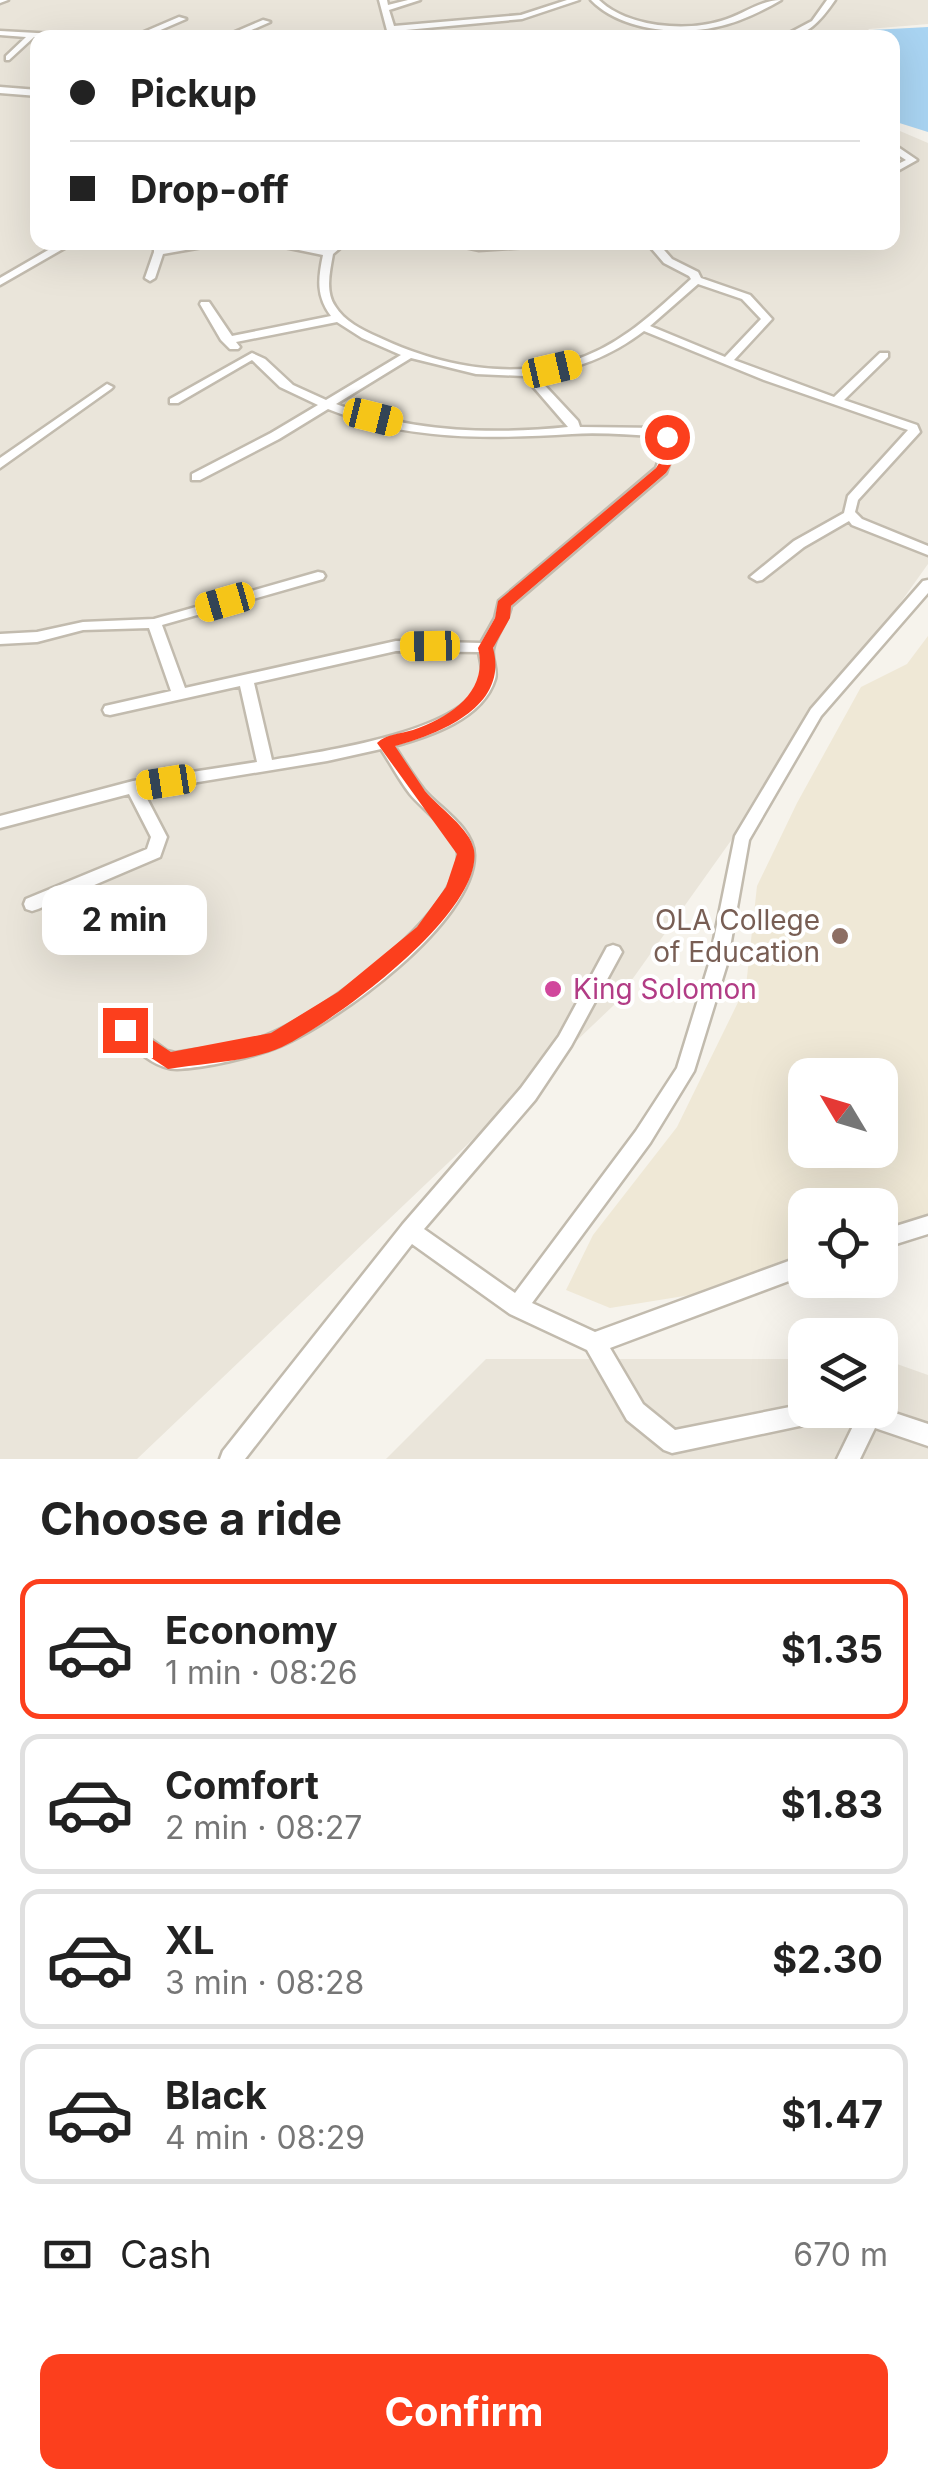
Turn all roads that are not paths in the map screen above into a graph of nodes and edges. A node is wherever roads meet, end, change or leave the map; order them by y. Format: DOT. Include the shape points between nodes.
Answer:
graph roads {
  1 [pos="416,0"];
  2 [pos="576,0"];
  3 [pos="595,0"];
  4 [pos="777,0"];
  5 [pos="831,0"];
  6 [pos="384,5"];
  7 [pos="182,19"];
  8 [pos="266,22"];
  9 [pos="475,22"];
  10 [pos="154,30"];
  11 [pos="246,30"];
  12 [pos="391,30"];
  13 [pos="415,30"];
  14 [pos="480,30"];
  15 [pos="802,30"];
  16 [pos="0,32"];
  17 [pos="30,34"];
  18 [pos="30,38"];
  19 [pos="9,58"];
  20 [pos="0,90"];
  21 [pos="30,92"];
  22 [pos="900,152"];
  23 [pos="900,167"];
  24 [pos="56,250"];
  25 [pos="158,250"];
  26 [pos="311,250"];
  27 [pos="332,250"];
  28 [pos="658,250"];
  29 [pos="328,253"];
  30 [pos="150,278"];
  31 [pos="696,280"];
  32 [pos="0,282"];
  33 [pos="205,304"];
  34 [pos="340,318"];
  35 [pos="646,328"];
  36 [pos="227,340"];
  37 [pos="408,355"];
  38 [pos="884,355"];
  39 [pos="243,358"];
  40 [pos="726,362"];
  41 [pos="528,374"];
  42 [pos="108,386"];
  43 [pos="837,400"];
  44 [pos="174,401"];
  45 [pos="327,405"];
  46 [pos="928,418"];
  47 [pos="913,428"];
  48 [pos="574,430"];
  49 [pos="0,464"];
  50 [pos="196,477"];
  51 [pos="850,515"];
  52 [pos="928,550"];
  53 [pos="318,576"];
  54 [pos="757,577"];
  55 [pos="928,584"];
  56 [pos="154,623"];
  57 [pos="0,640"];
  58 [pos="486,648"];
  59 [pos="246,679"];
  60 [pos="180,695"];
  61 [pos="110,710"];
  62 [pos="385,743"];
  63 [pos="266,766"];
  64 [pos="133,787"];
  65 [pos="0,822"];
  66 [pos="32,904"];
  67 [pos="613,952"];
  68 [pos="125,1030"];
  69 [pos="928,1225"];
  70 [pos="410,1230"];
  71 [pos="898,1234"];
  72 [pos="788,1272"];
  73 [pos="517,1308"];
  74 [pos="595,1343"];
  75 [pos="788,1420"];
  76 [pos="898,1425"];
  77 [pos="857,1428"];
  78 [pos="928,1435"];
  79 [pos="671,1450"];
  80 [pos="231,1459"];
  81 [pos="848,1459"];
  1 -- 6 [label="street"];
  2 -- 9 [label="street" via="522,17"];
  3 -- 4 [label="street" via="624,17 695,28"];
  5 -- 15 [label="street" via="815,24"];
  6 -- 12 [label="street"];
  7 -- 10 [label="street"];
  8 -- 11 [label="street"];
  9 -- 13 [label="street"];
  9 -- 14 [label="street"];
  16 -- 17 [label="street"];
  18 -- 19 [label="street"];
  20 -- 21 [label="street"];
  22 -- 23 [label="street" via="912,160"];
  24 -- 32 [label="street"];
  25 -- 30 [label="street"];
  26 -- 29 [label="street"];
  27 -- 29 [label="street"];
  28 -- 31 [label="street"];
  29 -- 34 [label="street" via="322,284"];
  31 -- 35 [label="street"];
  31 -- 40 [label="street" via="746,297 767,319"];
  33 -- 36 [label="street"];
  34 -- 36 [label="street"];
  34 -- 37 [label="street"];
  35 -- 40 [label="street"];
  35 -- 41 [label="street" via="602,354"];
  36 -- 39 [label="street"];
  37 -- 41 [label="street" via="454,368"];
  37 -- 45 [label="street"];
  38 -- 43 [label="street"];
  39 -- 44 [label="street"];
  39 -- 45 [label="street" via="261,360 278,380"];
  40 -- 43 [label="street"];
  41 -- 48 [label="street"];
  42 -- 49 [label="street"];
  43 -- 47 [label="street"];
  45 -- 48 [label="street" via="418,429"];
  45 -- 50 [label="street"];
  46 -- 47 [label="street"];
  47 -- 51 [label="street" via="852,499"];
  48 -- 58 [label="street" via="660,432 670,445 668,460 504,604"];
  51 -- 52 [label="street"];
  51 -- 54 [label="street"];
  53 -- 56 [label="street"];
  55 -- 73 [label="street" via="816,712 741,840 718,964 685,1071"];
  56 -- 57 [label="street"];
  56 -- 60 [label="street"];
  58 -- 59 [label="street" via="396,646"];
  58 -- 62 [label="street" via="491,668 479,699 422,733"];
  59 -- 60 [label="street"];
  59 -- 63 [label="street"];
  60 -- 61 [label="street"];
  62 -- 63 [label="street"];
  62 -- 68 [label="street" via="466,854 454,890 424,932 345,998 275,1041 168,1061"];
  63 -- 64 [label="street"];
  64 -- 65 [label="street"];
  64 -- 66 [label="street" via="159,837 154,853"];
  67 -- 70 [label="street" via="528,1094"];
  69 -- 71 [label="street"];
  70 -- 73 [label="street"];
  70 -- 80 [label="street"];
  72 -- 74 [label="street"];
  73 -- 74 [label="street"];
  74 -- 79 [label="street" via="634,1412"];
  75 -- 79 [label="street"];
  76 -- 78 [label="street"];
  77 -- 81 [label="street"];
}
